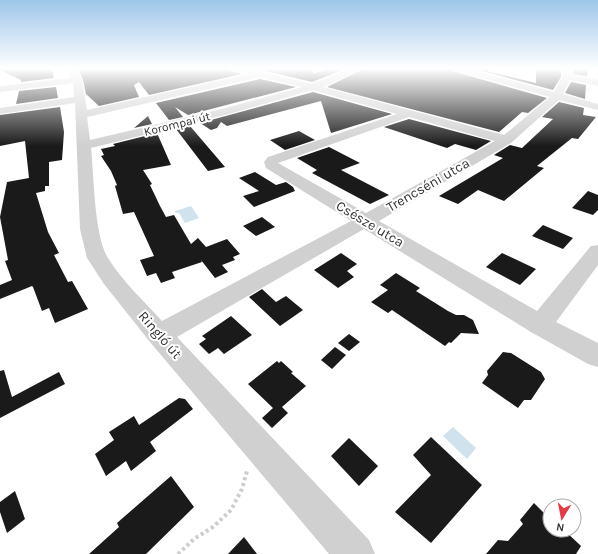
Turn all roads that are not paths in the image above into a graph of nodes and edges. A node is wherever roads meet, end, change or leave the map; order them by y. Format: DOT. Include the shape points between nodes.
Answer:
graph roads {
  1 [pos="54,94"];
  2 [pos="78,94"];
  3 [pos="110,94"];
  4 [pos="289,94"];
  5 [pos="337,94"];
  6 [pos="549,94"];
  7 [pos="557,96"];
  8 [pos="79,98"];
  9 [pos="598,107"];
  10 [pos="0,111"];
  11 [pos="407,114"];
  12 [pos="506,140"];
  13 [pos="84,146"];
  14 [pos="365,221"];
  15 [pos="598,251"];
  16 [pos="540,325"];
  17 [pos="159,335"];
  18 [pos="598,356"];
  19 [pos="355,554"];
  1 -- 8 [label="street"];
  2 -- 8 [label="street, Ringló út"];
  3 -- 8 [label="street"];
  4 -- 13 [label="street, Korompai út"];
  5 -- 11 [label="street"];
  6 -- 7 [label="street"];
  7 -- 9 [label="street"];
  7 -- 12 [label="street, Trencséni utca"];
  8 -- 10 [label="street"];
  8 -- 13 [label="street, Ringló út"];
  11 -- 12 [label="street"];
  11 -- 14 [label="street, Csésze utca" via="271,162 271,165"];
  12 -- 14 [label="street, Trencséni utca"];
  13 -- 17 [label="street, Ringló út" via="89,229 97,258"];
  14 -- 16 [label="street, Csésze utca"];
  14 -- 17 [label="street, Trencséni utca"];
  15 -- 16 [label="street"];
  16 -- 18 [label="street, Csésze utca"];
  17 -- 19 [label="street, Ringló út"];
}
